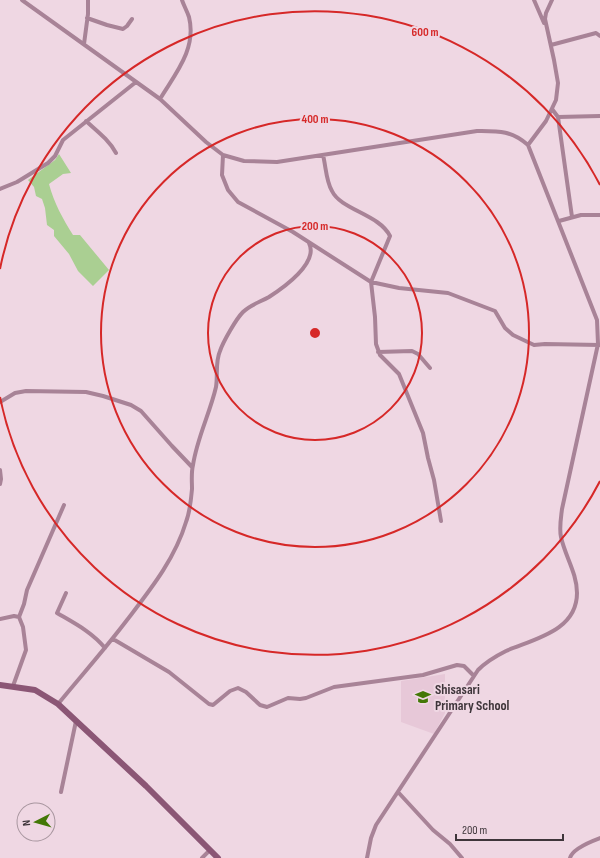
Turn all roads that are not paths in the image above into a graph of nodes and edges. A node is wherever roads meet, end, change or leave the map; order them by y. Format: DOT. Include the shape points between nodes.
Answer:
graph roads {
  1 [pos="22,0"];
  2 [pos="88,0"];
  3 [pos="182,0"];
  4 [pos="534,0"];
  5 [pos="552,0"];
  6 [pos="87,18"];
  7 [pos="132,19"];
  8 [pos="545,25"];
  9 [pos="600,36"];
  10 [pos="84,44"];
  11 [pos="551,45"];
  12 [pos="136,82"];
  13 [pos="160,99"];
  14 [pos="552,109"];
  15 [pos="600,116"];
  16 [pos="558,117"];
  17 [pos="86,121"];
  18 [pos="528,144"];
  19 [pos="116,153"];
  20 [pos="223,155"];
  21 [pos="323,155"];
  22 [pos="0,189"];
  23 [pos="600,215"];
  24 [pos="572,217"];
  25 [pos="559,221"];
  26 [pos="309,243"];
  27 [pos="370,282"];
  28 [pos="599,344"];
  29 [pos="378,352"];
  30 [pos="430,368"];
  31 [pos="0,402"];
  32 [pos="192,467"];
  33 [pos="0,470"];
  34 [pos="0,484"];
  35 [pos="64,505"];
  36 [pos="441,521"];
  37 [pos="66,593"];
  38 [pos="19,618"];
  39 [pos="0,619"];
  40 [pos="113,639"];
  41 [pos="105,648"];
  42 [pos="474,676"];
  43 [pos="0,685"];
  44 [pos="13,686"];
  45 [pos="58,704"];
  46 [pos="76,721"];
  47 [pos="61,792"];
  48 [pos="398,792"];
  49 [pos="600,838"];
  50 [pos="210,850"];
  51 [pos="202,858"];
  52 [pos="218,858"];
  53 [pos="367,858"];
  54 [pos="462,858"];
  55 [pos="570,858"];
  1 -- 10 [label="street"];
  2 -- 6 [label="street"];
  3 -- 13 [label="street" via="189,17 191,34 188,50"];
  4 -- 8 [label="street"];
  5 -- 8 [label="street" via="546,13"];
  6 -- 7 [label="street" via="122,29"];
  6 -- 10 [label="street"];
  8 -- 11 [label="street"];
  9 -- 11 [label="street" via="596,33"];
  10 -- 12 [label="street"];
  11 -- 14 [label="street" via="558,83"];
  12 -- 13 [label="street"];
  12 -- 17 [label="street"];
  13 -- 20 [label="street"];
  14 -- 16 [label="street"];
  14 -- 18 [label="street"];
  15 -- 16 [label="street"];
  16 -- 24 [label="street"];
  17 -- 19 [label="street" via="113,146"];
  17 -- 22 [label="street" via="63,140 55,156 48,163"];
  18 -- 21 [label="street" via="510,133 477,131"];
  18 -- 25 [label="street"];
  20 -- 21 [label="street" via="244,161 277,162"];
  20 -- 26 [label="street" via="222,175 228,190 238,202"];
  21 -- 27 [label="street" via="332,192 337,198 371,218 390,236"];
  23 -- 24 [label="street"];
  24 -- 25 [label="street"];
  25 -- 28 [label="street" via="597,320"];
  26 -- 27 [label="street"];
  26 -- 32 [label="street" via="310,255 306,266 270,296 242,313 220,350 213,398"];
  27 -- 28 [label="street" via="448,293 495,311 513,335 534,345"];
  27 -- 29 [label="street"];
  28 -- 42 [label="street" via="562,509 561,534 577,592 574,608 553,632 498,655 482,666"];
  29 -- 30 [label="street" via="415,352"];
  29 -- 36 [label="street" via="399,374 423,433"];
  31 -- 32 [label="street" via="15,393 26,391 86,392 131,405 141,411"];
  32 -- 40 [label="street" via="191,501 178,544 153,587"];
  33 -- 34 [label="street"];
  35 -- 38 [label="street" via="27,590"];
  37 -- 41 [label="street" via="56,613 90,633"];
  38 -- 39 [label="street" via="14,616"];
  38 -- 44 [label="street" via="26,650"];
  40 -- 41 [label="street"];
  40 -- 42 [label="street" via="168,672 211,705 238,688 260,705 267,707 288,698 306,698 334,687 422,675 457,665 464,666"];
  41 -- 45 [label="street"];
  42 -- 48 [label="street"];
  43 -- 44 [label="street"];
  44 -- 45 [label="street" via="35,690"];
  45 -- 46 [label="street"];
  46 -- 47 [label="street"];
  46 -- 50 [label="street"];
  48 -- 53 [label="street" via="374,829"];
  48 -- 54 [label="street"];
  49 -- 55 [label="street" via="572,853"];
  50 -- 51 [label="street"];
  50 -- 52 [label="street"];
}
